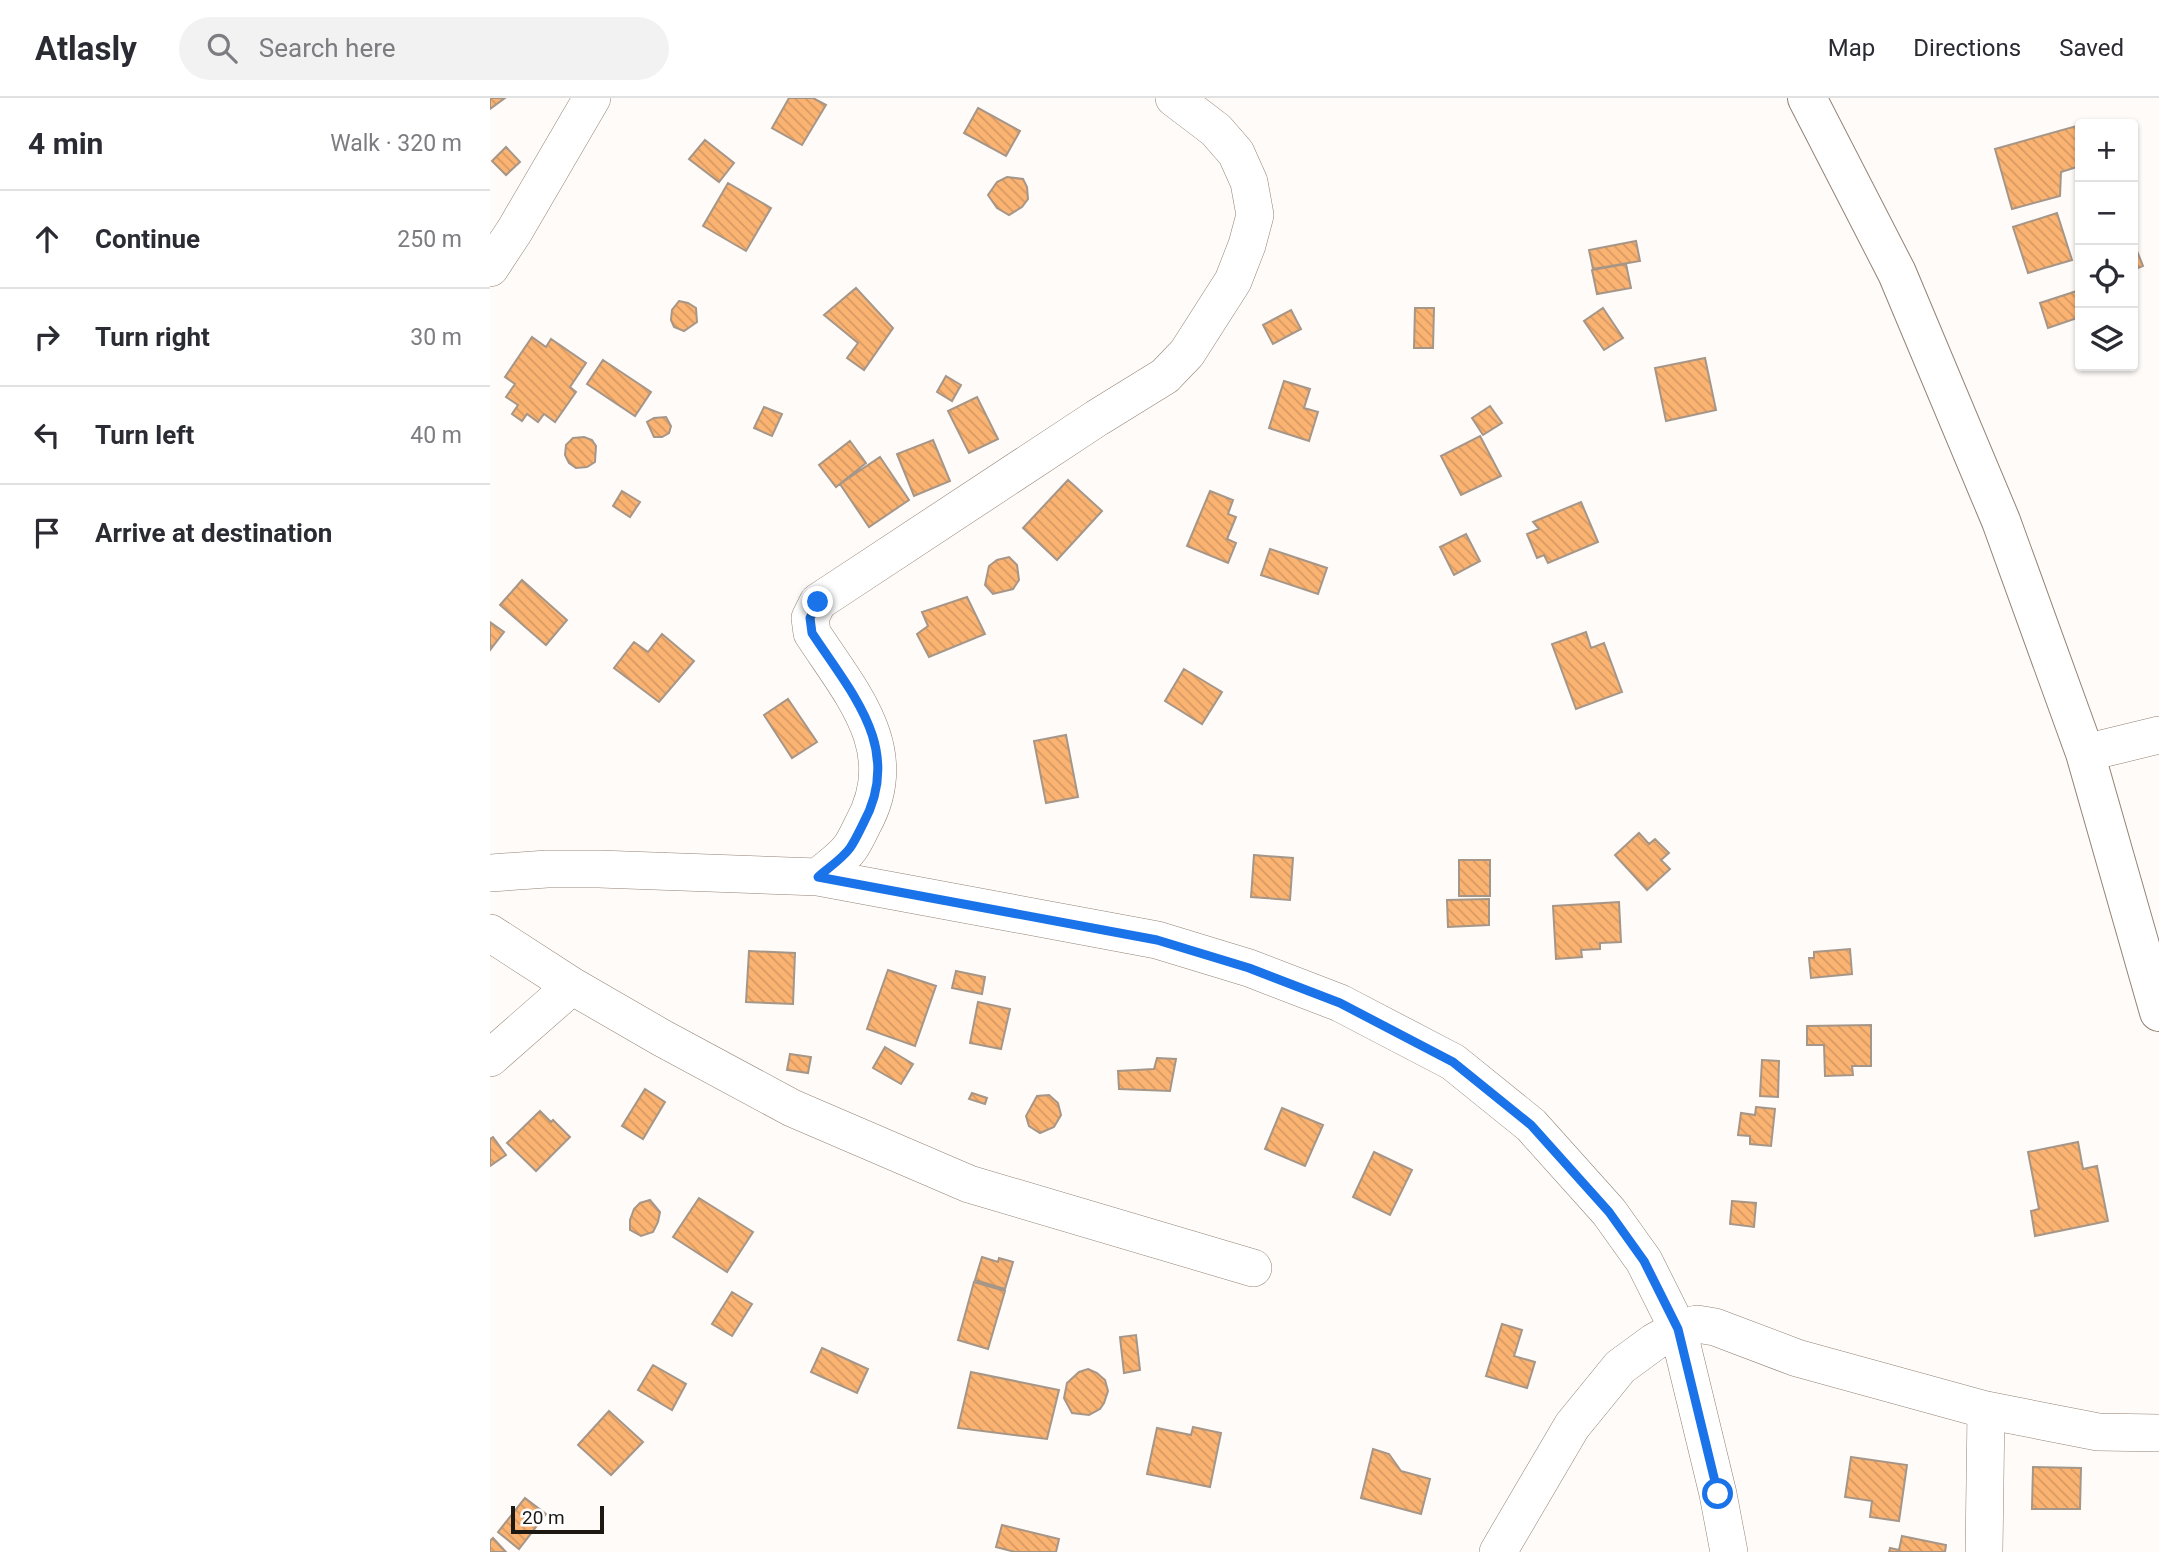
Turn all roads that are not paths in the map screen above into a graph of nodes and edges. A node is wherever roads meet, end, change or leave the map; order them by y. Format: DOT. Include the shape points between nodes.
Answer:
graph roads {
  1 [pos="592,98"];
  2 [pos="1174,98"];
  3 [pos="1807,98"];
  4 [pos="490,268"];
  5 [pos="2159,735"];
  6 [pos="2085,753"];
  7 [pos="490,873"];
  8 [pos="818,877"];
  9 [pos="490,933"];
  10 [pos="572,986"];
  11 [pos="2159,1012"];
  12 [pos="490,1058"];
  13 [pos="1254,1268"];
  14 [pos="1678,1329"];
  15 [pos="1986,1410"];
  16 [pos="2159,1433"];
  17 [pos="1498,1552"];
  18 [pos="1729,1552"];
  19 [pos="1984,1552"];
  1 -- 4 [label="street"];
  2 -- 8 [label="street" via="1216,130 1236,153 1249,182 1255,215 1233,281 1187,353 1165,376 818,602 810,618 812,633 866,717 876,744 879,775 876,796 850,849"];
  3 -- 6 [label="street" via="1897,273 2001,521"];
  5 -- 6 [label="street"];
  6 -- 11 [label="street"];
  7 -- 8 [label="street" via="599,869"];
  8 -- 14 [label="street" via="1157,940 1340,1003 1442,1056 1531,1125 1609,1212 1644,1261"];
  9 -- 10 [label="street"];
  10 -- 12 [label="street"];
  10 -- 13 [label="street" via="792,1108 969,1184"];
  14 -- 15 [label="street" via="1697,1324 1715,1327 1797,1358"];
  14 -- 17 [label="street" via="1620,1367 1572,1426"];
  14 -- 18 [label="street"];
  15 -- 16 [label="street" via="2098,1432"];
  15 -- 19 [label="street"];
}
